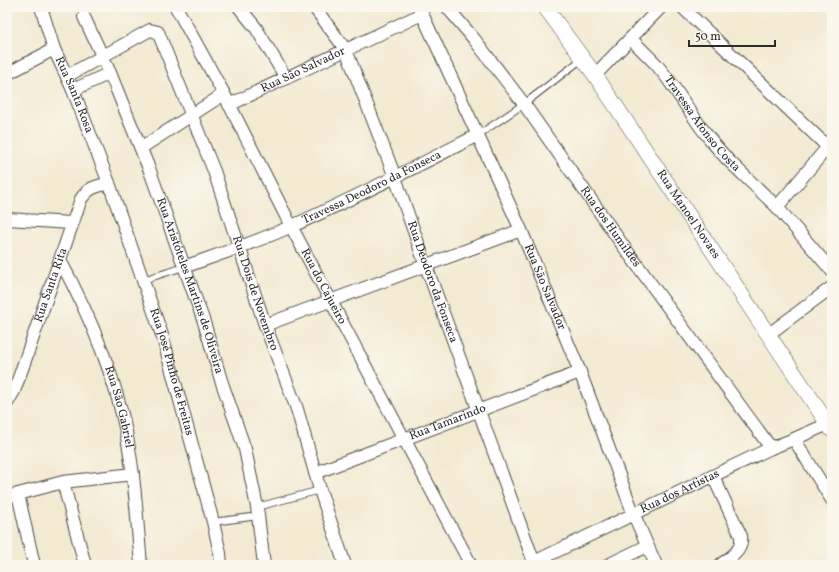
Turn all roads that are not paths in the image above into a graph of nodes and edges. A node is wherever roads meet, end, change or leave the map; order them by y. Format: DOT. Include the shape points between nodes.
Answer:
graph roads {
  1 [pos="41,7"];
  2 [pos="176,7"];
  3 [pos="239,7"];
  4 [pos="314,7"];
  5 [pos="447,7"];
  6 [pos="545,7"];
  7 [pos="661,7"];
  8 [pos="682,7"];
  9 [pos="420,11"];
  10 [pos="84,17"];
  11 [pos="631,39"];
  12 [pos="54,49"];
  13 [pos="346,50"];
  14 [pos="103,58"];
  15 [pos="582,59"];
  16 [pos="110,73"];
  17 [pos="7,74"];
  18 [pos="595,75"];
  19 [pos="67,76"];
  20 [pos="286,78"];
  21 [pos="73,90"];
  22 [pos="226,99"];
  23 [pos="524,104"];
  24 [pos="192,115"];
  25 [pos="478,135"];
  26 [pos="831,146"];
  27 [pos="141,148"];
  28 [pos="395,177"];
  29 [pos="109,183"];
  30 [pos="777,207"];
  31 [pos="7,218"];
  32 [pos="72,223"];
  33 [pos="291,226"];
  34 [pos="521,230"];
  35 [pos="239,248"];
  36 [pos="60,260"];
  37 [pos="426,266"];
  38 [pos="184,267"];
  39 [pos="832,272"];
  40 [pos="143,280"];
  41 [pos="832,287"];
  42 [pos="331,300"];
  43 [pos="265,325"];
  44 [pos="769,334"];
  45 [pos="580,372"];
  46 [pos="7,403"];
  47 [pos="478,410"];
  48 [pos="830,427"];
  49 [pos="794,439"];
  50 [pos="404,440"];
  51 [pos="771,448"];
  52 [pos="315,473"];
  53 [pos="133,474"];
  54 [pos="713,476"];
  55 [pos="63,482"];
  56 [pos="320,490"];
  57 [pos="12,496"];
  58 [pos="832,500"];
  59 [pos="258,511"];
  60 [pos="634,514"];
  61 [pos="213,522"];
  62 [pos="647,546"];
  63 [pos="534,564"];
  64 [pos="34,565"];
  65 [pos="85,565"];
  66 [pos="141,565"];
  67 [pos="221,565"];
  68 [pos="264,565"];
  69 [pos="346,565"];
  70 [pos="470,565"];
  71 [pos="608,565"];
  72 [pos="656,565"];
  73 [pos="720,565"];
  1 -- 12 [label="street, Rua Santa Rosa"];
  2 -- 22 [label="street, Rua do Cajueiro"];
  3 -- 20 [label="street" via="256,28"];
  4 -- 13 [label="street, Rua Deodoro da Fonseca"];
  5 -- 23 [label="street, Rua dos Humildes"];
  6 -- 15 [label="street, Rua Manoel Novaes"];
  7 -- 11 [label="street"];
  8 -- 26 [label="street"];
  9 -- 13 [label="street, Rua São Salvador"];
  9 -- 25 [label="street, Rua São Salvador"];
  10 -- 14 [label="street, Rua Aristóteles Martins de Oliveira"];
  11 -- 18 [label="street"];
  11 -- 30 [label="street, Travessa Afonso Costa" via="668,79 713,143"];
  12 -- 17 [label="street"];
  12 -- 19 [label="street, Rua Santa Rosa"];
  13 -- 20 [label="street, Rua São Salvador"];
  13 -- 28 [label="street, Rua Deodoro da Fonseca"];
  14 -- 16 [label="street, Rua Aristóteles Martins de Oliveira"];
  14 -- 19 [label="street"];
  14 -- 24 [label="street, Rua Dois de Novembro" via="150,30 158,32"];
  15 -- 18 [label="street, Rua Manoel Novaes"];
  15 -- 23 [label="lane, Travessa Deodoro da Fonseca"];
  16 -- 21 [label="street"];
  16 -- 27 [label="street, Rua Aristóteles Martins de Oliveira"];
  18 -- 44 [label="street, Rua Manoel Novaes"];
  19 -- 21 [label="street, Rua Santa Rosa"];
  20 -- 22 [label="street, Rua São Salvador"];
  21 -- 29 [label="street, Rua Santa Rosa"];
  22 -- 24 [label="street, Rua São Salvador"];
  22 -- 33 [label="street, Rua do Cajueiro"];
  23 -- 25 [label="lane, Travessa Deodoro da Fonseca"];
  23 -- 51 [label="street, Rua dos Humildes" via="624,247"];
  24 -- 27 [label="street, Rua São Salvador"];
  24 -- 35 [label="street, Rua Dois de Novembro" via="214,171"];
  25 -- 28 [label="street, Travessa Deodoro da Fonseca"];
  25 -- 34 [label="street, Rua São Salvador"];
  26 -- 30 [label="street"];
  27 -- 38 [label="street, Rua Aristóteles Martins de Oliveira"];
  28 -- 33 [label="street, Travessa Deodoro da Fonseca"];
  28 -- 37 [label="street, Rua Deodoro da Fonseca"];
  29 -- 32 [label="street, Rua Santa Rita" via="86,191"];
  29 -- 40 [label="street, Rua José Pinho de Freitas"];
  30 -- 39 [label="street, Travessa Afonso Costa"];
  31 -- 32 [label="street"];
  32 -- 36 [label="street, Rua Santa Rita"];
  33 -- 35 [label="street, Travessa Deodoro da Fonseca"];
  33 -- 42 [label="street, Rua do Cajueiro"];
  34 -- 37 [label="street"];
  34 -- 45 [label="street, Rua São Salvador"];
  35 -- 38 [label="street, Travessa Deodoro da Fonseca"];
  35 -- 43 [label="street, Rua Dois de Novembro"];
  36 -- 46 [label="street, Rua Santa Rita"];
  36 -- 53 [label="street, Rua São Gabriel" via="78,294 114,384"];
  37 -- 42 [label="street"];
  37 -- 47 [label="street, Rua Deodoro da Fonseca"];
  38 -- 40 [label="lane, Travessa Deodoro da Fonseca"];
  38 -- 59 [label="street, Rua Aristóteles Martins de Oliveira" via="245,449"];
  40 -- 61 [label="street, Rua José Pinho de Freitas" via="164,338"];
  41 -- 44 [label="street"];
  42 -- 43 [label="street"];
  42 -- 50 [label="street, Rua do Cajueiro"];
  43 -- 52 [label="street, Rua Dois de Novembro" via="297,409"];
  44 -- 48 [label="street, Rua Manoel Novaes"];
  45 -- 47 [label="street, Rua Tamarindo"];
  45 -- 60 [label="street, Rua São Salvador"];
  47 -- 50 [label="street, Rua Tamarindo"];
  47 -- 63 [label="street, Rua Deodoro da Fonseca"];
  48 -- 49 [label="street, Rua dos Artistas"];
  49 -- 51 [label="street, Rua dos Artistas"];
  49 -- 58 [label="street"];
  50 -- 52 [label="street, Rua Tamarindo"];
  50 -- 70 [label="street, Rua do Cajueiro"];
  51 -- 54 [label="street, Rua dos Artistas"];
  52 -- 56 [label="street, Rua Dois de Novembro"];
  53 -- 55 [label="street"];
  53 -- 66 [label="street, Rua São Gabriel"];
  54 -- 60 [label="street, Rua dos Artistas"];
  54 -- 73 [label="street" via="741,536 741,546 733,556"];
  55 -- 57 [label="street"];
  55 -- 65 [label="street"];
  56 -- 59 [label="lane"];
  56 -- 69 [label="street, Rua Dois de Novembro"];
  57 -- 64 [label="street"];
  59 -- 61 [label="lane"];
  59 -- 68 [label="street, Rua Aristóteles Martins de Oliveira"];
  60 -- 62 [label="street, Rua São Salvador"];
  60 -- 63 [label="street, Rua dos Artistas"];
  61 -- 67 [label="street, Rua José Pinho de Freitas"];
  62 -- 71 [label="street"];
  62 -- 72 [label="street, Rua São Salvador"];
}
